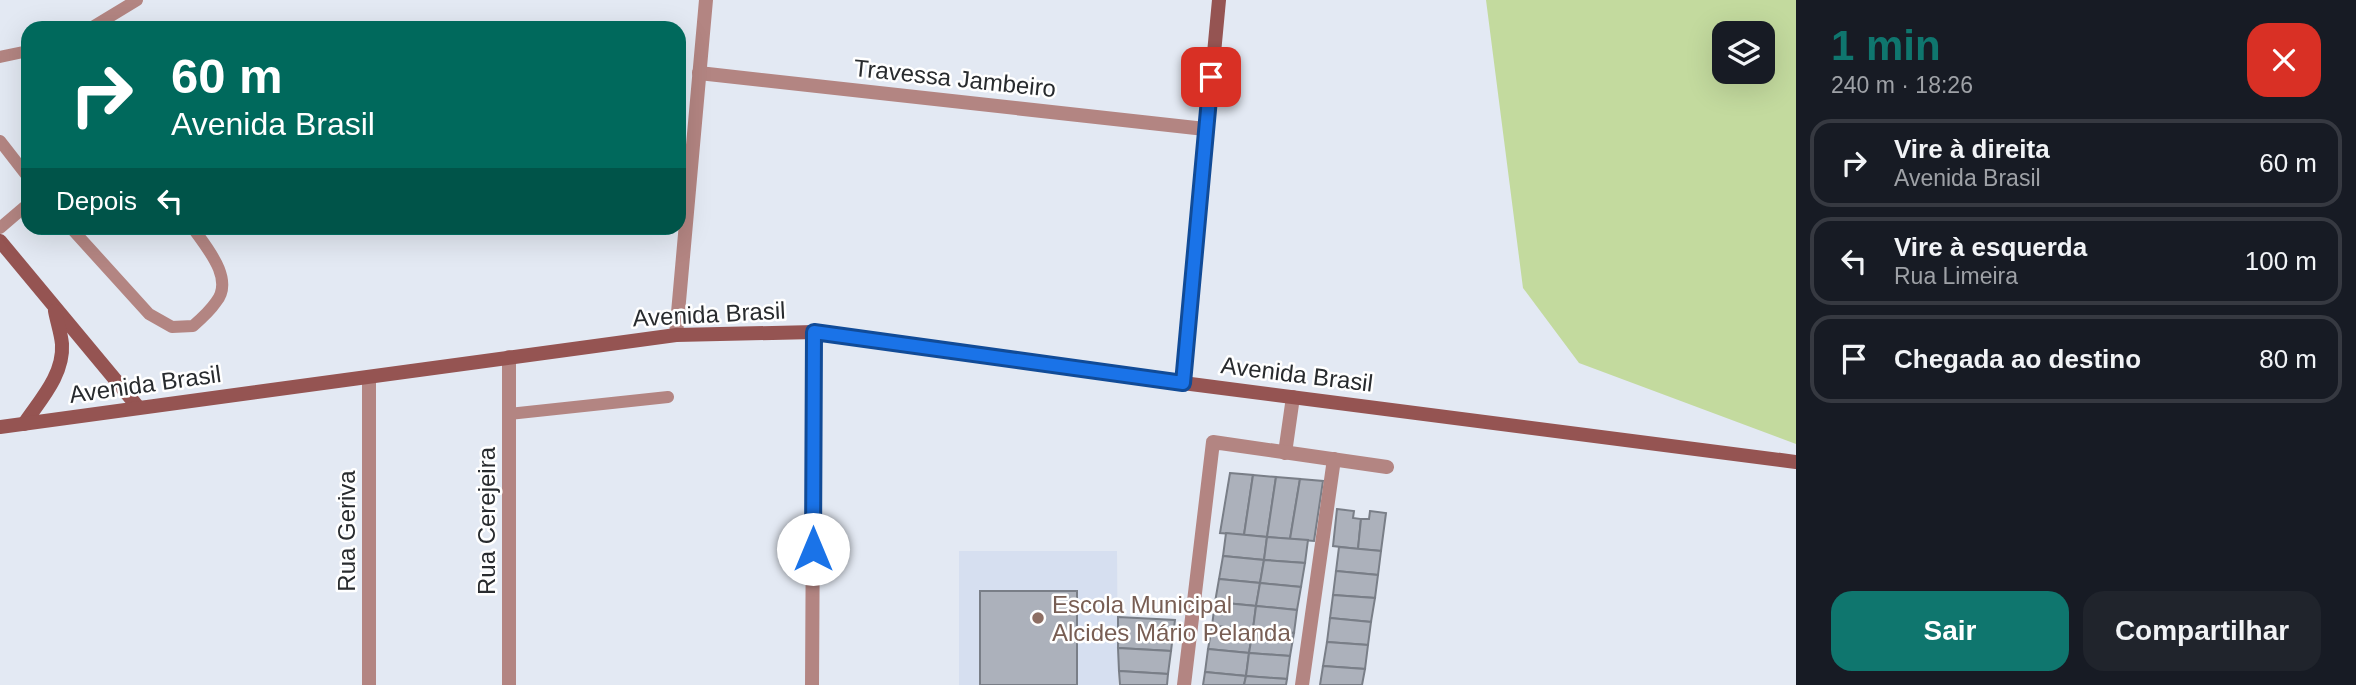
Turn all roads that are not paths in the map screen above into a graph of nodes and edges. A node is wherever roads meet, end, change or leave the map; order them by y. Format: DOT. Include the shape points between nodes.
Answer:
graph roads {
  1 [pos="137,0"];
  2 [pos="706,0"];
  3 [pos="1219,0"];
  4 [pos="103,21"];
  5 [pos="21,52"];
  6 [pos="0,57"];
  7 [pos="699,73"];
  8 [pos="1205,129"];
  9 [pos="0,141"];
  10 [pos="21,168"];
  11 [pos="21,210"];
  12 [pos="686,221"];
  13 [pos="0,229"];
  14 [pos="77,235"];
  15 [pos="198,235"];
  16 [pos="685,235"];
  17 [pos="0,241"];
  18 [pos="54,306"];
  19 [pos="814,332"];
  20 [pos="676,335"];
  21 [pos="509,357"];
  22 [pos="369,377"];
  23 [pos="1183,383"];
  24 [pos="668,397"];
  25 [pos="1293,397"];
  26 [pos="138,407"];
  27 [pos="509,414"];
  28 [pos="24,424"];
  29 [pos="0,427"];
  30 [pos="1285,453"];
  31 [pos="1334,459"];
  32 [pos="1796,461"];
  33 [pos="1387,467"];
  34 [pos="369,685"];
  35 [pos="509,685"];
  36 [pos="812,685"];
  37 [pos="1184,685"];
  38 [pos="1302,685"];
  1 -- 4 [label="lane"];
  2 -- 7 [label="street"];
  3 -- 8 [label="main road"];
  5 -- 6 [label="lane"];
  7 -- 8 [label="street, Travessa Jambeiro"];
  7 -- 12 [label="street"];
  8 -- 23 [label="main road"];
  9 -- 10 [label="lane"];
  11 -- 13 [label="lane"];
  14 -- 15 [label="lane" via="149,314 172,327 193,326 219,300 223,281"];
  16 -- 20 [label="street"];
  17 -- 18 [label="main road"];
  18 -- 26 [label="main road"];
  18 -- 28 [label="main road" via="61,363"];
  19 -- 20 [label="main road, Avenida Brasil"];
  19 -- 23 [label="main road, Avenida Brasil"];
  19 -- 36 [label="street"];
  20 -- 21 [label="main road, Avenida Brasil"];
  21 -- 22 [label="main road, Avenida Brasil"];
  21 -- 27 [label="street, Rua Cerejeira"];
  22 -- 26 [label="main road, Avenida Brasil"];
  22 -- 34 [label="street, Rua Geriva"];
  23 -- 25 [label="main road, Avenida Brasil"];
  24 -- 27 [label="lane"];
  25 -- 30 [label="street"];
  25 -- 32 [label="main road, Avenida Brasil"];
  26 -- 28 [label="main road, Avenida Brasil"];
  27 -- 35 [label="street, Rua Cerejeira"];
  28 -- 29 [label="main road, Avenida Brasil"];
  30 -- 31 [label="street"];
  30 -- 37 [label="street" via="1212,443"];
  31 -- 33 [label="street"];
  31 -- 38 [label="street"];
}
